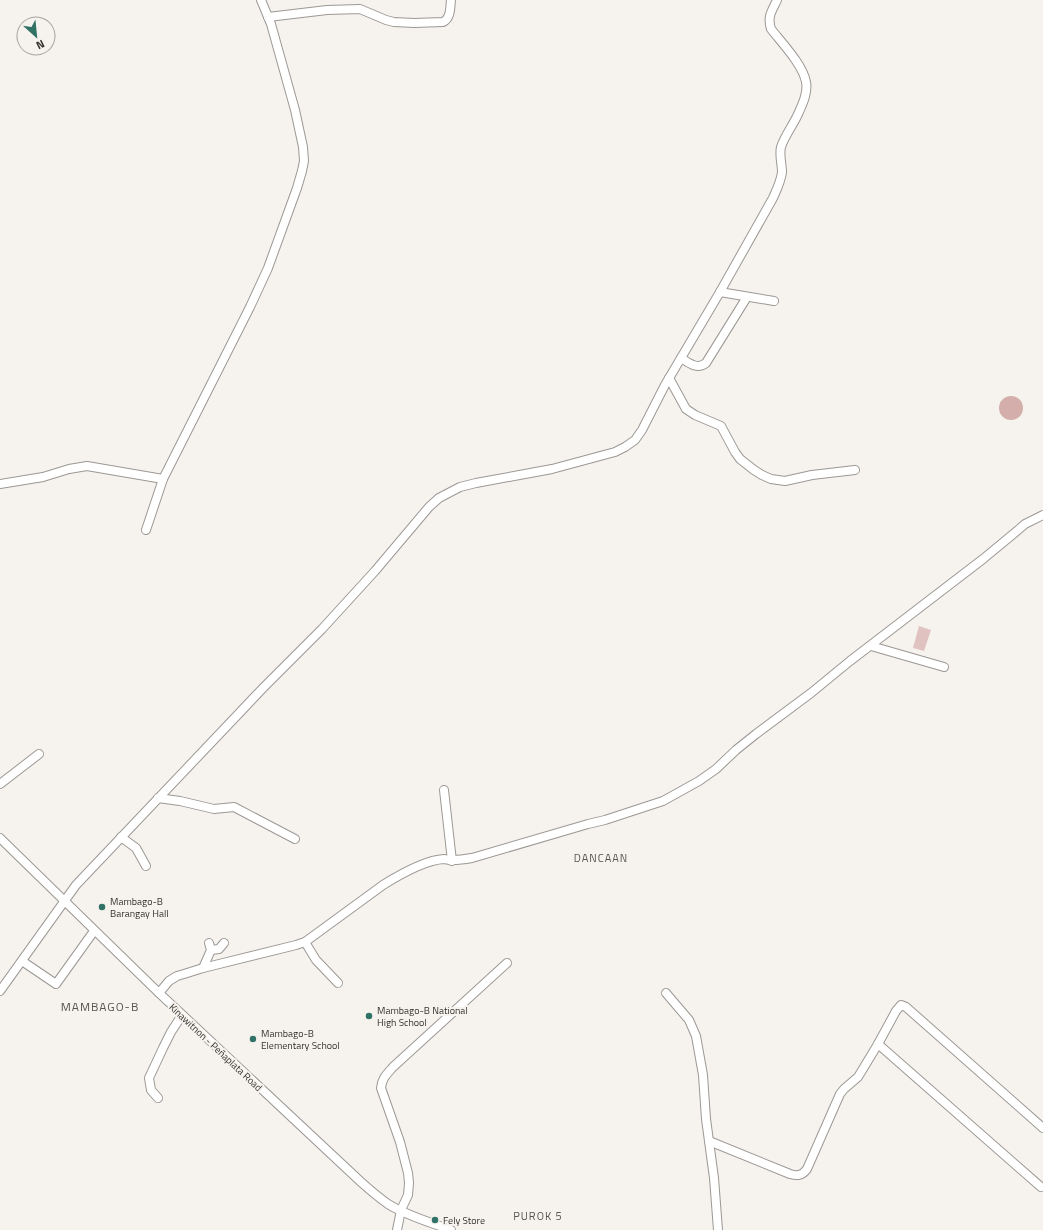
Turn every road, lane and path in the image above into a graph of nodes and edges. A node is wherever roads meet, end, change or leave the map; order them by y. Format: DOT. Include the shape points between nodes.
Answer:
graph roads {
  1 [pos="261,0"];
  2 [pos="451,0"];
  3 [pos="777,0"];
  4 [pos="268,17"];
  5 [pos="720,292"];
  6 [pos="747,297"];
  7 [pos="774,301"];
  8 [pos="681,358"];
  9 [pos="669,378"];
  10 [pos="855,470"];
  11 [pos="163,479"];
  12 [pos="0,484"];
  13 [pos="1043,515"];
  14 [pos="146,530"];
  15 [pos="871,646"];
  16 [pos="944,667"];
  17 [pos="40,754"];
  18 [pos="0,784"];
  19 [pos="444,790"];
  20 [pos="158,798"];
  21 [pos="293,835"];
  22 [pos="121,837"];
  23 [pos="0,838"];
  24 [pos="452,861"];
  25 [pos="146,866"];
  26 [pos="64,901"];
  27 [pos="94,931"];
  28 [pos="305,942"];
  29 [pos="224,943"];
  30 [pos="22,961"];
  31 [pos="508,963"];
  32 [pos="203,968"];
  33 [pos="338,983"];
  34 [pos="0,991"];
  35 [pos="159,993"];
  36 [pos="666,993"];
  37 [pos="182,1015"];
  38 [pos="878,1044"];
  39 [pos="158,1098"];
  40 [pos="1043,1128"];
  41 [pos="709,1141"];
  42 [pos="1041,1187"];
  43 [pos="401,1210"];
  44 [pos="397,1230"];
  45 [pos="451,1230"];
  46 [pos="718,1230"];
  1 -- 4 [label="street"];
  2 -- 4 [label="street" via="449,16 443,22 394,22 360,9"];
  3 -- 5 [label="street" via="769,22 804,74 806,92 781,148 780,182"];
  4 -- 11 [label="street" via="298,123 304,161 302,171 268,268"];
  5 -- 6 [label="street"];
  5 -- 8 [label="street"];
  6 -- 7 [label="street"];
  6 -- 8 [label="street" via="706,363 693,365"];
  8 -- 9 [label="street"];
  9 -- 10 [label="street" via="686,410 721,426 740,460 762,475 785,481"];
  9 -- 20 [label="street" via="642,430 635,440 625,447 552,469 460,487 439,498 322,629"];
  11 -- 12 [label="street" via="87,466"];
  11 -- 14 [label="street"];
  13 -- 15 [label="street" via="1025,524"];
  15 -- 16 [label="street"];
  15 -- 24 [label="street" via="699,781 662,801 501,850"];
  17 -- 18 [label="street"];
  19 -- 24 [label="street"];
  20 -- 21 [label="street" via="214,808 234,807"];
  20 -- 22 [label="street"];
  22 -- 25 [label="street" via="136,848"];
  22 -- 26 [label="street"];
  23 -- 26 [label="street, Kinawitnon - Peñaplata Road"];
  24 -- 28 [label="street" via="444,859 431,862 396,877"];
  26 -- 27 [label="street, Kinawitnon - Peñaplata Road"];
  26 -- 30 [label="street"];
  27 -- 30 [label="street" via="56,984"];
  27 -- 35 [label="street, Kinawitnon - Peñaplata Road"];
  28 -- 32 [label="street"];
  28 -- 33 [label="street" via="316,960"];
  29 -- 32 [label="street" via="220,949 210,946"];
  30 -- 34 [label="street"];
  31 -- 43 [label="street" via="384,1077 381,1088 408,1173 409,1190"];
  32 -- 35 [label="street" via="177,976"];
  35 -- 37 [label="street, Kinawitnon - Peñaplata Road"];
  36 -- 41 [label="street" via="689,1020 696,1036 703,1075"];
  37 -- 39 [label="street" via="149,1078 151,1090"];
  37 -- 43 [label="street, Kinawitnon - Peñaplata Road" via="361,1182 376,1195"];
  38 -- 40 [label="street" via="899,1007 904,1006"];
  38 -- 41 [label="street" via="858,1076 840,1094 807,1169 802,1174 790,1174"];
  38 -- 42 [label="street"];
  41 -- 46 [label="street"];
  43 -- 44 [label="street"];
  43 -- 45 [label="street, Kinawitnon - Peñaplata Road"];
}
